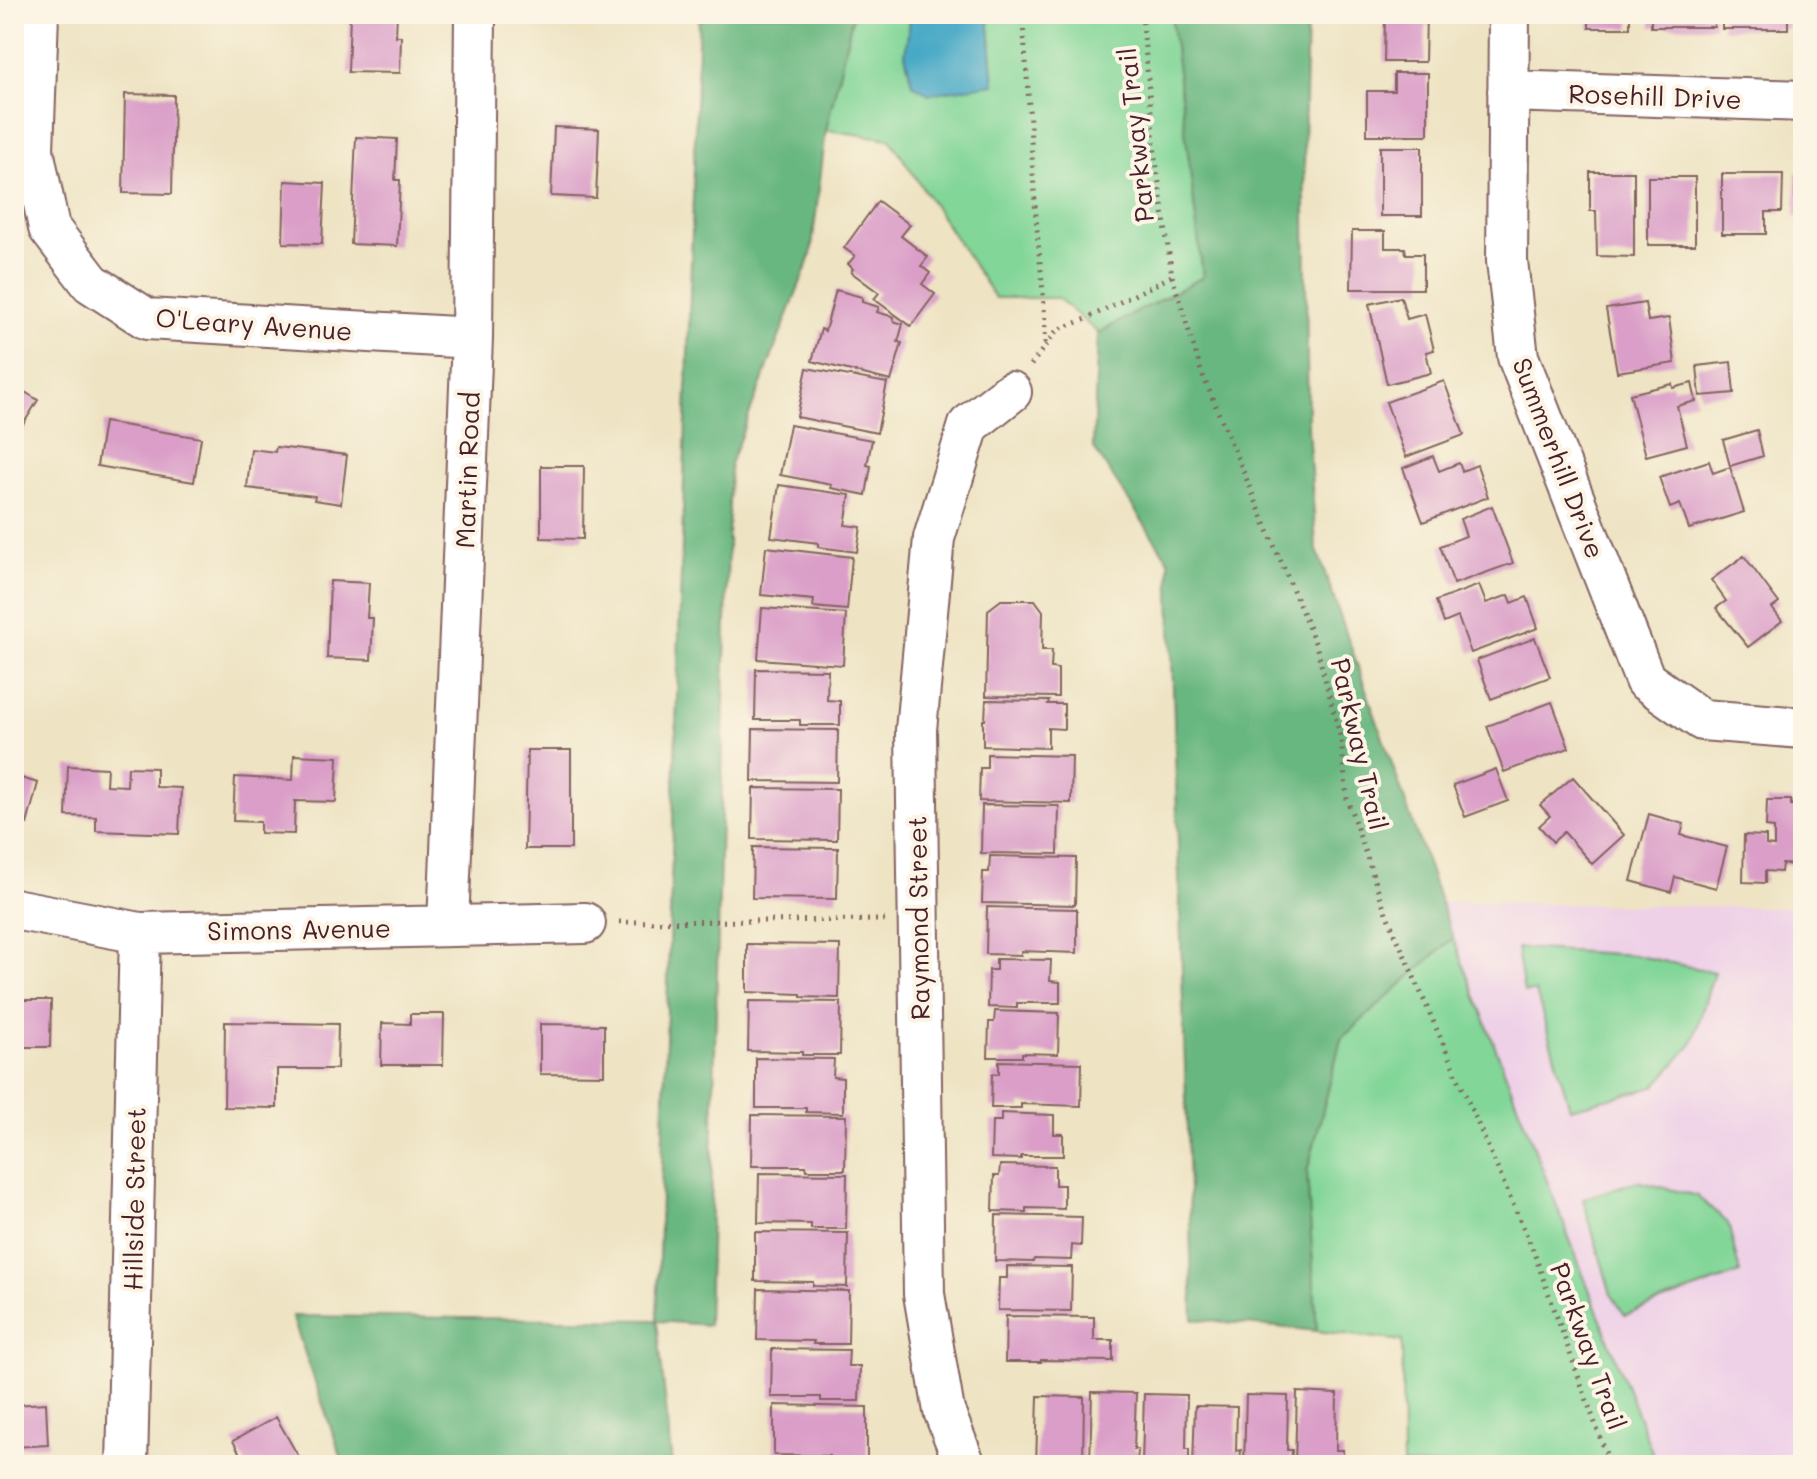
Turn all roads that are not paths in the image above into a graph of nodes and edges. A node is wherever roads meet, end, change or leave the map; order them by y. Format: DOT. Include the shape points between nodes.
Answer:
graph roads {
  1 [pos="38,14"];
  2 [pos="475,14"];
  3 [pos="1509,14"];
  4 [pos="1508,91"];
  5 [pos="1803,101"];
  6 [pos="472,338"];
  7 [pos="1011,392"];
  8 [pos="1803,728"];
  9 [pos="14,909"];
  10 [pos="585,923"];
  11 [pos="448,925"];
  12 [pos="140,933"];
  13 [pos="127,1465"];
  14 [pos="965,1465"];
  1 -- 6 [label="street, O'Leary Avenue" via="33,150 49,228 91,283 147,319"];
  2 -- 6 [label="street, Martin Road"];
  3 -- 4 [label="street, Summerhill Drive"];
  4 -- 5 [label="street, Rosehill Drive"];
  4 -- 8 [label="street, Summerhill Drive" via="1507,261 1518,357 1645,680 1702,720"];
  6 -- 11 [label="street, Martin Road"];
  7 -- 14 [label="street, Raymond Street" via="969,425 934,538 916,730 924,1294 944,1411"];
  9 -- 12 [label="street, Simons Avenue"];
  10 -- 11 [label="street, Simons Avenue"];
  11 -- 12 [label="street, Simons Avenue"];
  12 -- 13 [label="street, Hillside Street"];
}
